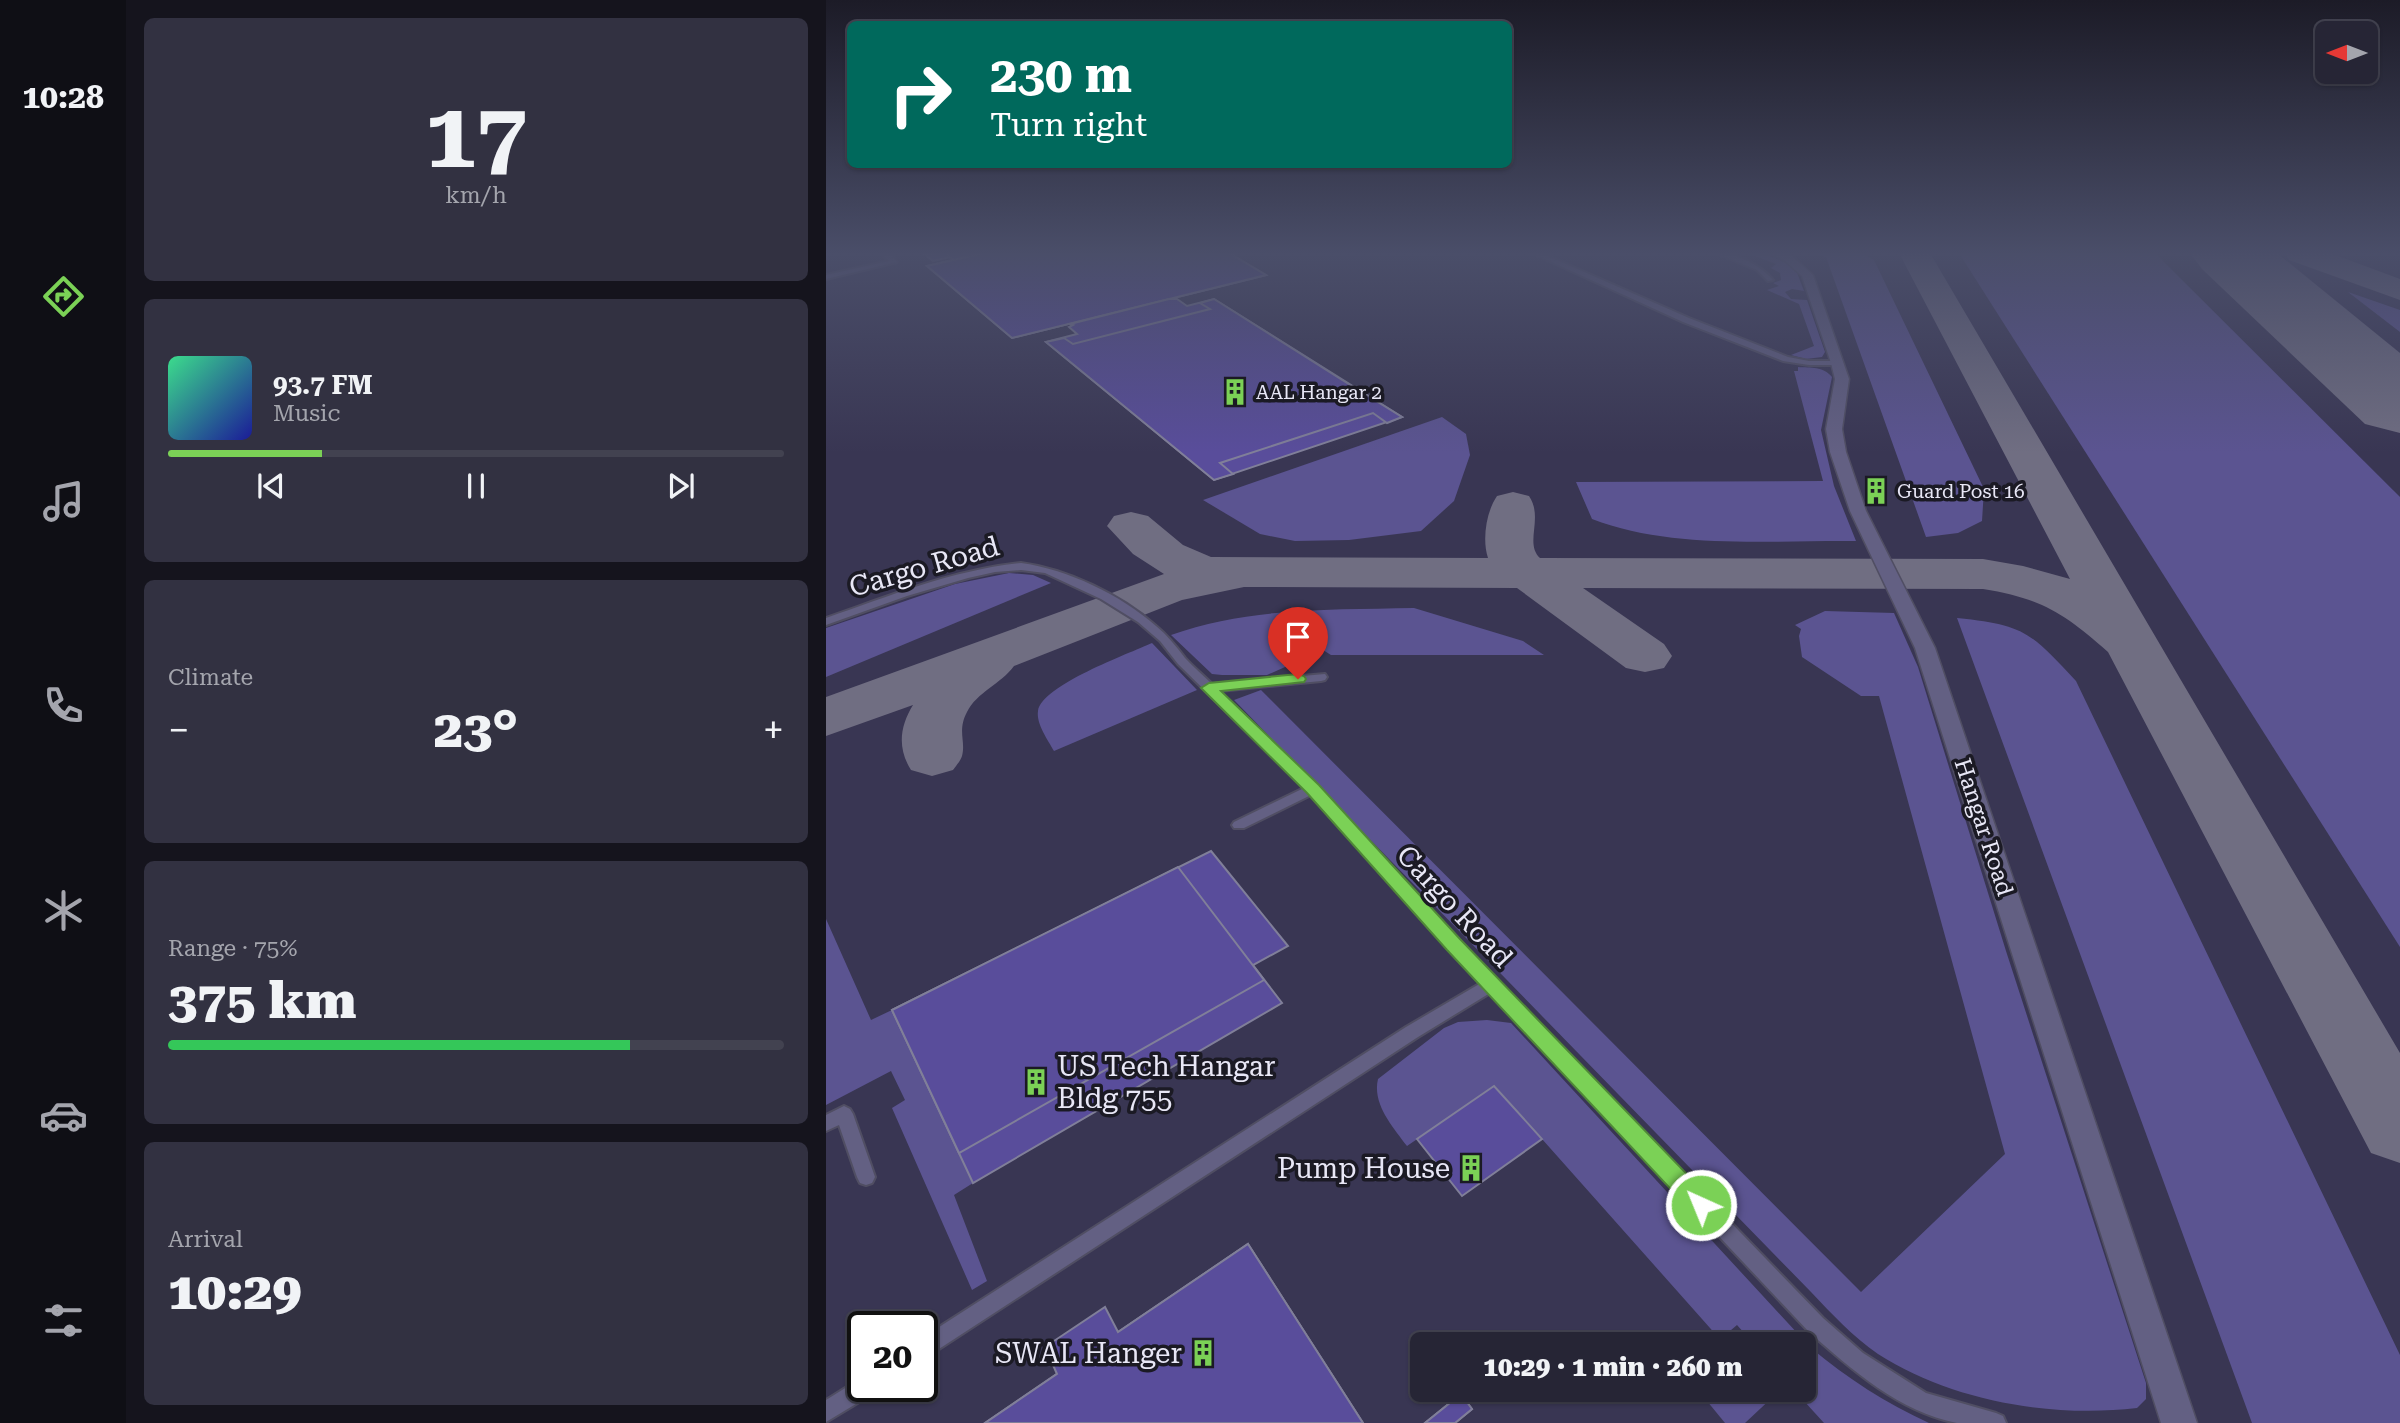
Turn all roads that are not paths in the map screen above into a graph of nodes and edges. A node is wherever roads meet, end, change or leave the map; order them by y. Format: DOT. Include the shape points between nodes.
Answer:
graph roads {
  1 [pos="1685,319"];
  2 [pos="1823,319"];
  3 [pos="1838,363"];
  4 [pos="826,622"];
  5 [pos="1321,677"];
  6 [pos="1209,688"];
  7 [pos="1313,789"];
  8 [pos="1239,825"];
  9 [pos="1491,985"];
  10 [pos="826,1123"];
  11 [pos="866,1177"];
  12 [pos="938,1340"];
  13 [pos="847,1399"];
  14 [pos="826,1412"];
  15 [pos="1996,1423"];
  16 [pos="2179,1423"];
  1 -- 3 [label="lane" via="1786,359"];
  2 -- 3 [label="street, Hangar Road"];
  3 -- 16 [label="street, Hangar Road" via="1842,379 1834,429 1838,452 1858,511 1925,648"];
  4 -- 6 [label="lane, Cargo Road" via="985,570 1041,568 1125,606 1167,639 1182,662"];
  5 -- 6 [label="lane"];
  6 -- 7 [label="lane, Cargo Road"];
  7 -- 8 [label="lane"];
  7 -- 9 [label="lane, Cargo Road"];
  9 -- 12 [label="lane"];
  9 -- 15 [label="lane, Cargo Road" via="1816,1325 1856,1360 1921,1402"];
  10 -- 11 [label="lane" via="844,1114"];
  13 -- 14 [label="lane"];
}
